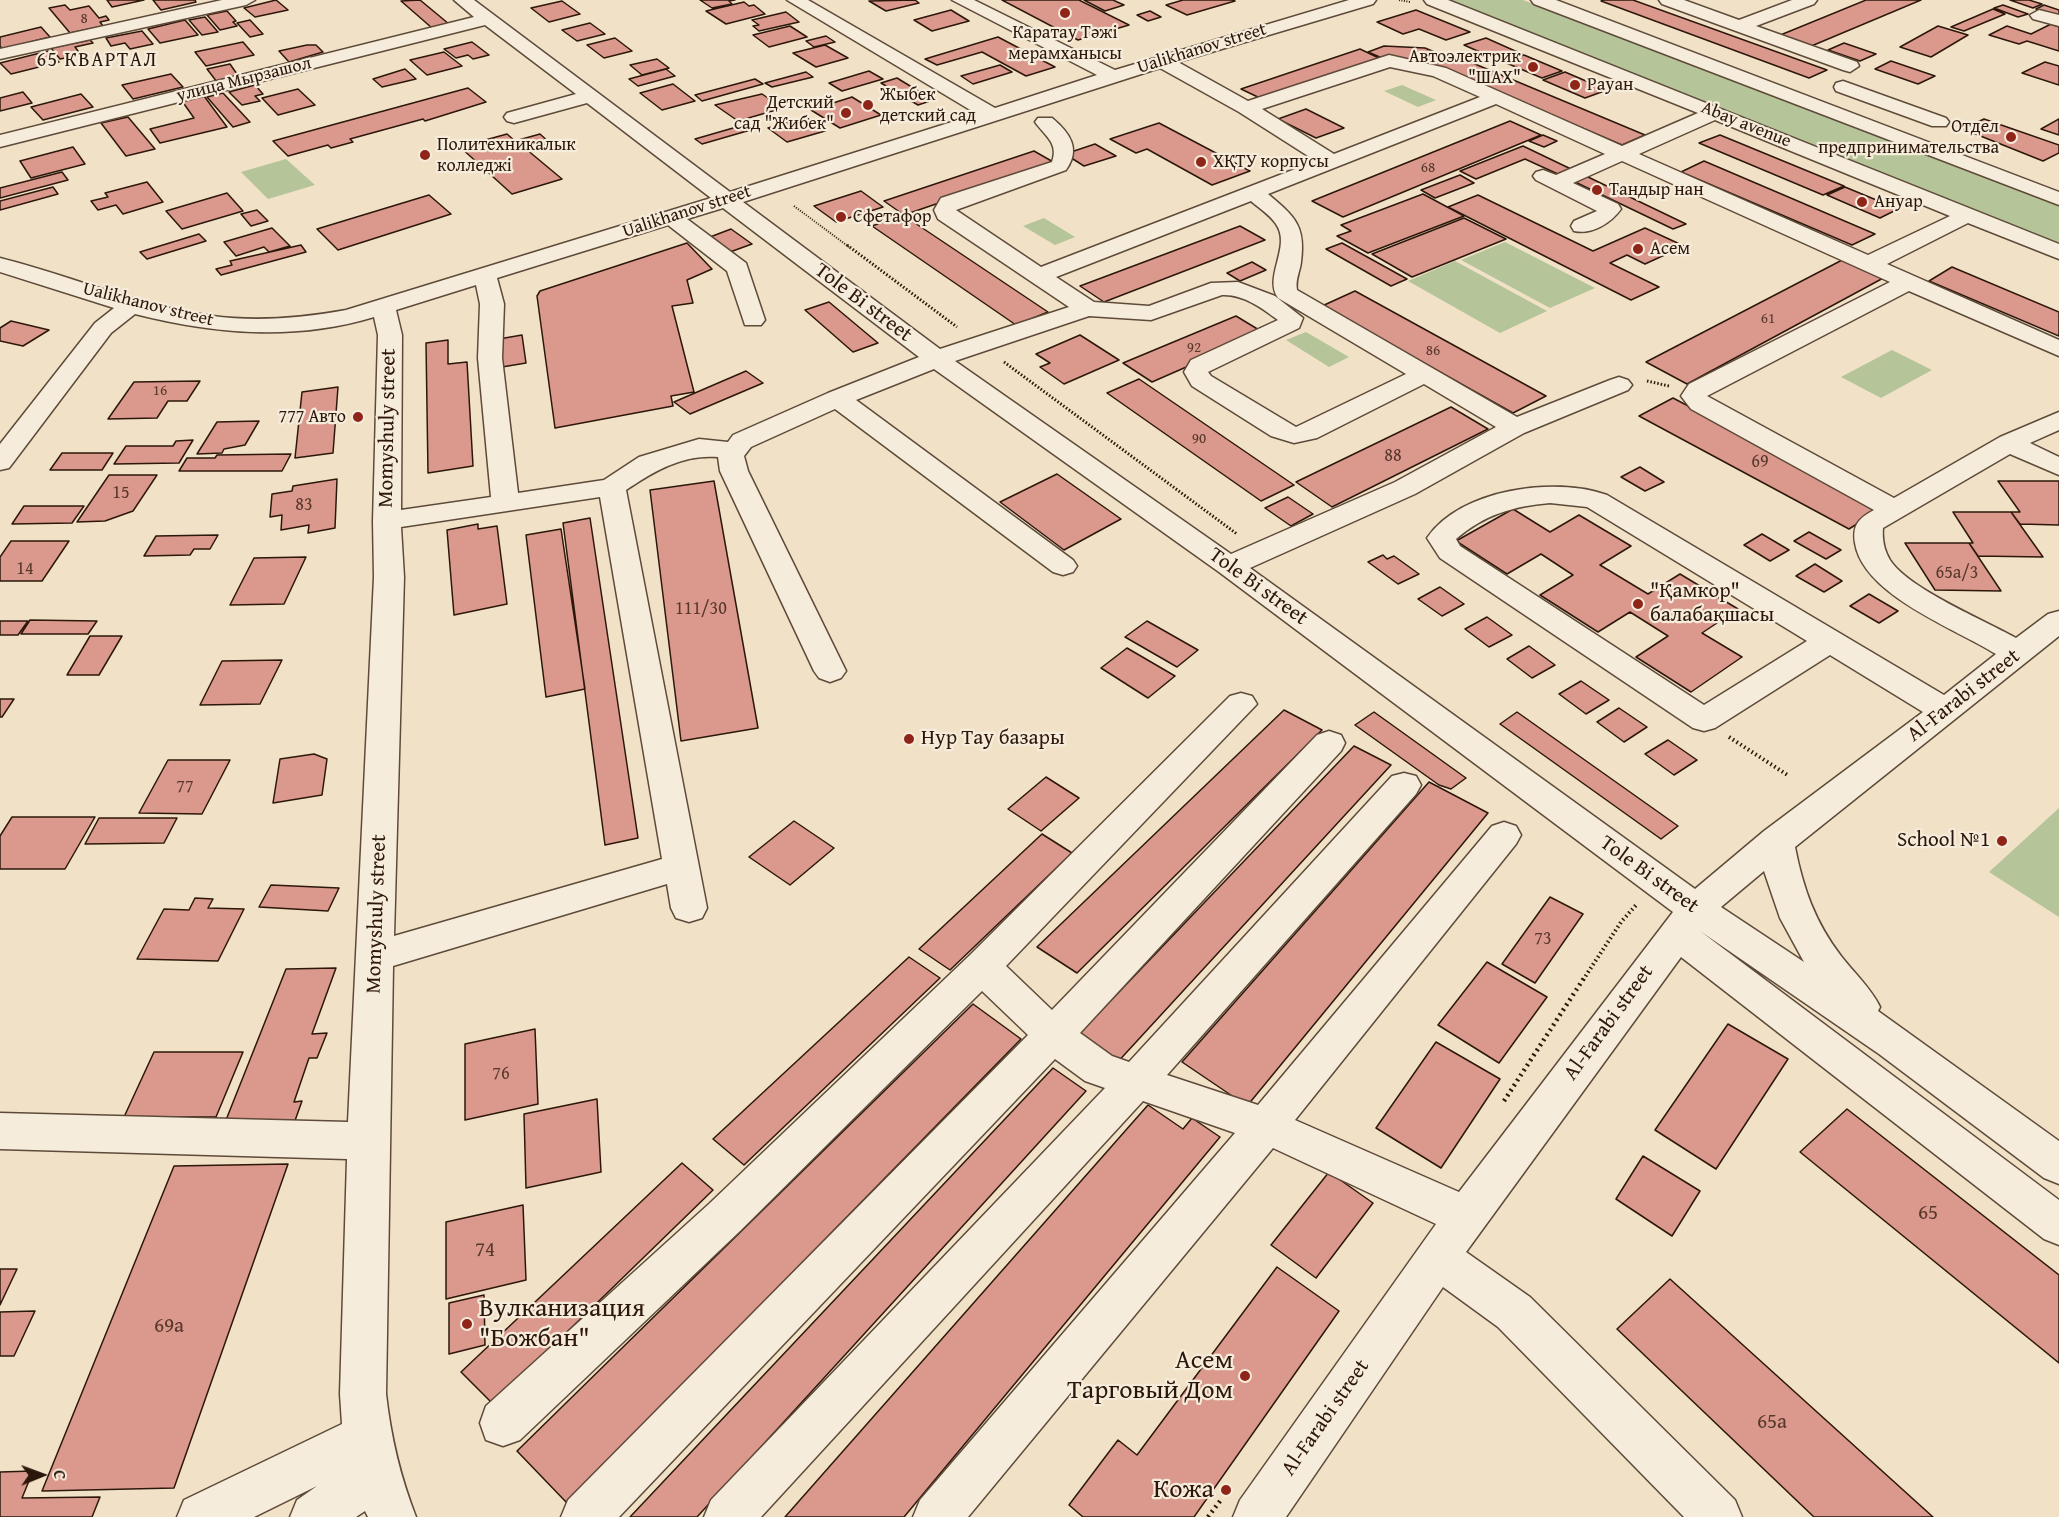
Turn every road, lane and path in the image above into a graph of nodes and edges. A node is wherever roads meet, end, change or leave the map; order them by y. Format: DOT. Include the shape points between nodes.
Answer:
graph roads {
  1 [pos="246,0"];
  2 [pos="463,0"];
  3 [pos="795,0"];
  4 [pos="961,0"];
  5 [pos="1367,0"];
  6 [pos="1433,0"];
  7 [pos="1540,0"];
  8 [pos="1668,0"];
  9 [pos="1808,0"];
  10 [pos="2039,15"];
  11 [pos="488,19"];
  12 [pos="2059,21"];
  13 [pos="1742,25"];
  14 [pos="0,54"];
  15 [pos="1162,61"];
  16 [pos="1113,76"];
  17 [pos="1867,76"];
  18 [pos="1836,81"];
  19 [pos="1809,93"];
  20 [pos="588,97"];
  21 [pos="1495,98"];
  22 [pos="1246,108"];
  23 [pos="1715,113"];
  24 [pos="994,116"];
  25 [pos="514,117"];
  26 [pos="1046,122"];
  27 [pos="1939,122"];
  28 [pos="0,141"];
  29 [pos="1621,155"];
  30 [pos="1331,161"];
  31 [pos="2059,174"];
  32 [pos="2030,188"];
  33 [pos="1255,193"];
  34 [pos="2059,199"];
  35 [pos="726,200"];
  36 [pos="1968,215"];
  37 [pos="671,217"];
  38 [pos="1582,226"];
  39 [pos="2059,252"];
  40 [pos="1868,264"];
  41 [pos="0,265"];
  42 [pos="485,276"];
  43 [pos="1039,276"];
  44 [pos="1908,282"];
  45 [pos="1276,298"];
  46 [pos="133,304"];
  47 [pos="384,308"];
  48 [pos="1088,309"];
  49 [pos="753,320"];
  50 [pos="2059,349"];
  51 [pos="928,364"];
  52 [pos="1424,375"];
  53 [pos="1619,384"];
  54 [pos="1694,396"];
  55 [pos="837,398"];
  56 [pos="2059,420"];
  57 [pos="1515,427"];
  58 [pos="2009,443"];
  59 [pos="733,450"];
  60 [pos="0,462"];
  61 [pos="2059,467"];
  62 [pos="612,488"];
  63 [pos="505,504"];
  64 [pos="1896,511"];
  65 [pos="387,521"];
  66 [pos="1229,566"];
  67 [pos="1062,567"];
  68 [pos="2059,621"];
  69 [pos="1830,641"];
  70 [pos="2018,653"];
  71 [pos="830,671"];
  72 [pos="1241,704"];
  73 [pos="1944,710"];
  74 [pos="1704,720"];
  75 [pos="1329,743"];
  76 [pos="1789,776"];
  77 [pos="1404,785"];
  78 [pos="1504,835"];
  79 [pos="1776,840"];
  80 [pos="680,867"];
  81 [pos="689,908"];
  82 [pos="1686,921"];
  83 [pos="376,956"];
  84 [pos="982,967"];
  85 [pos="1053,1035"];
  86 [pos="1893,1042"];
  87 [pos="1136,1082"];
  88 [pos="1266,1126"];
  89 [pos="0,1131"];
  90 [pos="368,1141"];
  91 [pos="2059,1165"];
  92 [pos="1465,1218"];
  93 [pos="2059,1226"];
  94 [pos="1438,1258"];
  95 [pos="503,1424"];
  96 [pos="378,1476"];
  97 [pos="201,1517"];
  98 [pos="314,1517"];
  99 [pos="585,1517"];
  100 [pos="728,1517"];
  101 [pos="937,1517"];
  102 [pos="1257,1517"];
  103 [pos="1718,1517"];
  1 -- 14 [label="street"];
  2 -- 11 [label="street, Tole Bi street"];
  3 -- 24 [label="street"];
  4 -- 16 [label="street"];
  5 -- 15 [label="street, Ualikhanov street"];
  6 -- 23 [label="street, Abay avenue"];
  7 -- 19 [label="street" via="1786,92"];
  8 -- 13 [label="street"];
  9 -- 13 [label="street"];
  10 -- 12 [label="street"];
  11 -- 20 [label="street, Tole Bi street"];
  11 -- 28 [label="street, улица Мырзашол"];
  13 -- 18 [label="street" via="1850,66"];
  15 -- 16 [label="street, Ualikhanov street"];
  15 -- 22 [label="street"];
  16 -- 24 [label="street, Ualikhanov street"];
  17 -- 18 [label="street"];
  18 -- 19 [label="street"];
  18 -- 27 [label="street"];
  19 -- 32 [label="street"];
  20 -- 25 [label="street"];
  20 -- 35 [label="street, Tole Bi street"];
  21 -- 22 [label="street" via="1439,72 1389,62"];
  21 -- 29 [label="street"];
  21 -- 30 [label="street"];
  22 -- 30 [label="street"];
  23 -- 29 [label="street"];
  23 -- 36 [label="street, Abay avenue"];
  24 -- 35 [label="street, Ualikhanov street"];
  26 -- 43 [label="street" via="1063,142 1064,155 1059,166 949,203 945,210"];
  29 -- 38 [label="street" via="1549,178 1610,209"];
  29 -- 40 [label="street"];
  30 -- 33 [label="street"];
  31 -- 32 [label="street"];
  32 -- 34 [label="street"];
  33 -- 43 [label="street"];
  33 -- 45 [label="street" via="1287,222 1291,235 1290,262"];
  35 -- 37 [label="street, Ualikhanov street"];
  35 -- 51 [label="street, Tole Bi street"];
  36 -- 39 [label="street, Abay avenue"];
  36 -- 40 [label="street"];
  37 -- 42 [label="street, Ualikhanov street"];
  37 -- 49 [label="street" via="738,268"];
  40 -- 44 [label="street"];
  41 -- 46 [label="street, Ualikhanov street"];
  42 -- 47 [label="street, Ualikhanov street"];
  42 -- 63 [label="street" via="492,304 490,358"];
  43 -- 48 [label="street"];
  44 -- 50 [label="street"];
  44 -- 54 [label="street" via="1698,389"];
  45 -- 48 [label="street" via="1231,287 1151,313"];
  45 -- 52 [label="street"];
  45 -- 52 [label="street" via="1291,323 1200,365 1196,372 1201,381 1280,430 1294,435 1308,432"];
  46 -- 47 [label="street, Ualikhanov street" via="212,323 249,326 312,323"];
  46 -- 60 [label="street" via="103,328"];
  47 -- 65 [label="street, Momyshuly street" via="390,334"];
  48 -- 51 [label="street" via="978,343"];
  51 -- 55 [label="street"];
  51 -- 66 [label="street, Tole Bi street"];
  52 -- 57 [label="street"];
  53 -- 54 [label="path" via="1639,380 1663,383"];
  53 -- 57 [label="street"];
  54 -- 64 [label="street" via="1700,404"];
  55 -- 59 [label="street" via="742,441"];
  55 -- 67 [label="street"];
  56 -- 58 [label="street"];
  57 -- 66 [label="street" via="1405,488"];
  58 -- 61 [label="street"];
  58 -- 64 [label="street"];
  59 -- 62 [label="street" via="689,450 648,463"];
  59 -- 71 [label="street" via="734,471"];
  62 -- 63 [label="street"];
  62 -- 80 [label="street"];
  63 -- 65 [label="street"];
  64 -- 70 [label="street" via="1870,524 1866,539 1889,577"];
  65 -- 83 [label="street, Momyshuly street" via="389,577"];
  66 -- 82 [label="street, Tole Bi street"];
  68 -- 70 [label="street, Al-Farabi street"];
  69 -- 73 [label="street"];
  69 -- 74 [label="street"];
  69 -- 74 [label="street" via="1587,496 1499,502 1448,528 1441,538 1450,552"];
  70 -- 73 [label="street, Al-Farabi street"];
  72 -- 84 [label="street"];
  73 -- 79 [label="street, Al-Farabi street"];
  74 -- 76 [label="path"];
  75 -- 85 [label="street"];
  77 -- 87 [label="street"];
  78 -- 88 [label="street"];
  79 -- 82 [label="street, Al-Farabi street" via="1725,881"];
  79 -- 86 [label="street" via="1785,887 1807,934 1837,982"];
  80 -- 81 [label="street"];
  80 -- 83 [label="street"];
  82 -- 86 [label="street, Tole Bi street"];
  82 -- 92 [label="street, Al-Farabi street"];
  82 -- 93 [label="street"];
  83 -- 90 [label="street, Momyshuly street"];
  84 -- 85 [label="street"];
  84 -- 95 [label="street" via="725,1217"];
  85 -- 87 [label="street" via="1099,1069"];
  85 -- 99 [label="street"];
  86 -- 91 [label="street, Tole Bi street"];
  87 -- 88 [label="street"];
  87 -- 100 [label="street"];
  88 -- 92 [label="street"];
  88 -- 101 [label="street"];
  89 -- 90 [label="street"];
  90 -- 96 [label="street, Momyshuly street" via="363,1394"];
  92 -- 94 [label="street, Al-Farabi street"];
  94 -- 102 [label="street, Al-Farabi street"];
  94 -- 103 [label="street" via="1514,1312"];
  96 -- 97 [label="street"];
  96 -- 98 [label="street"];
}
